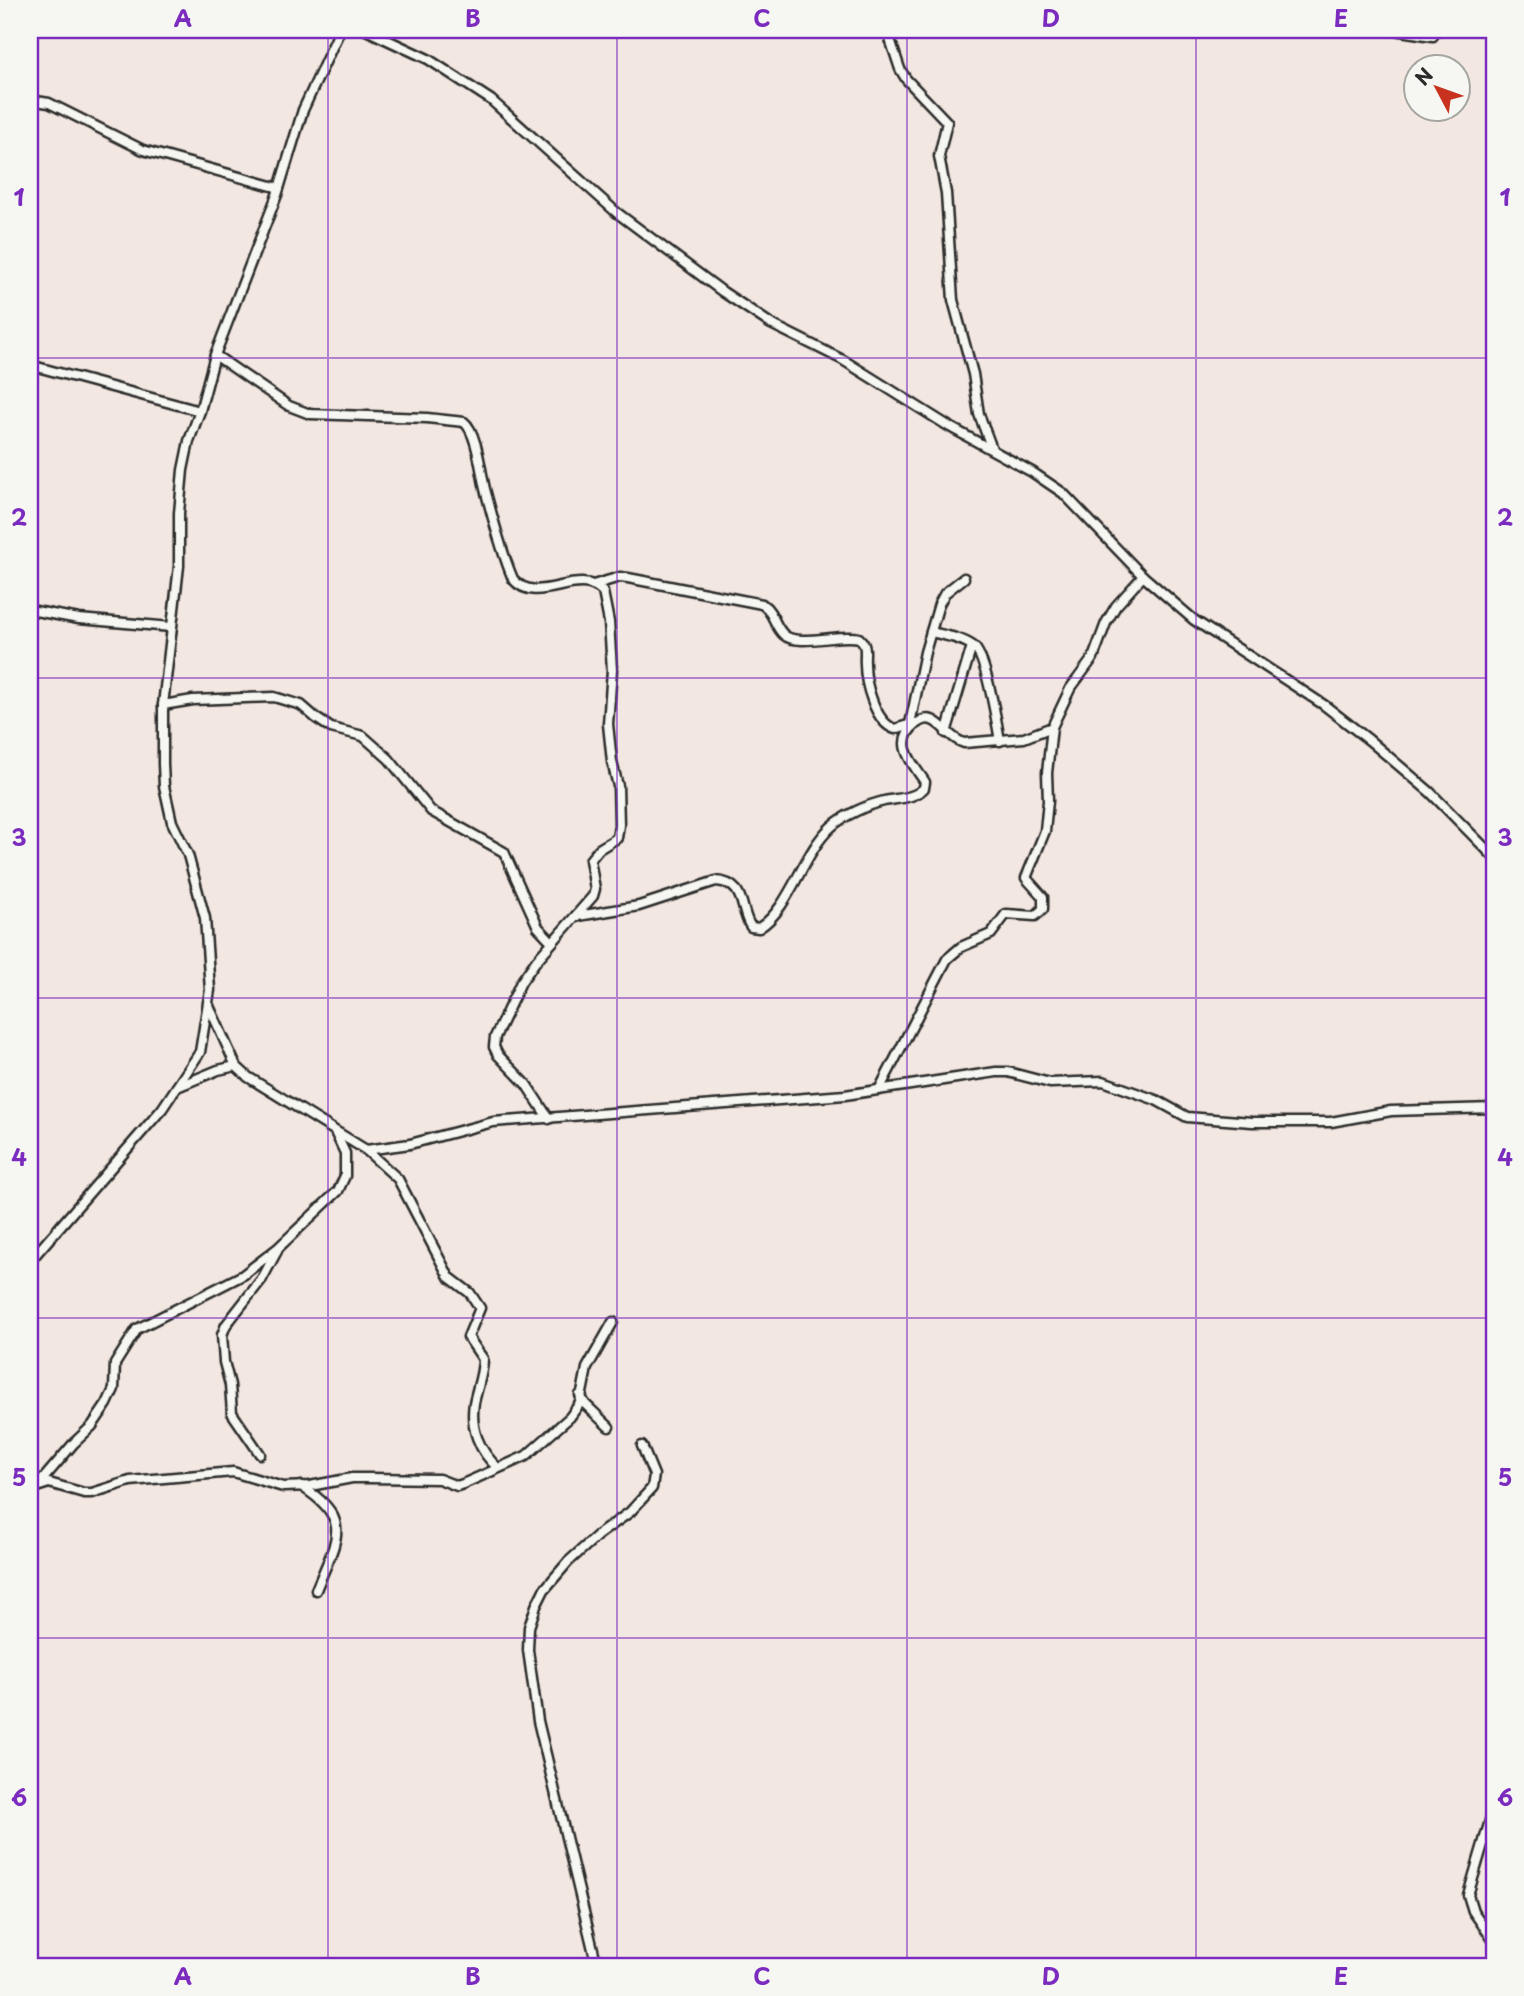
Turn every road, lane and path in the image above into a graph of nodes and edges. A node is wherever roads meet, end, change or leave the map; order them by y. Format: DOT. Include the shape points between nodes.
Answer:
graph roads {
  1 [pos="340,30"];
  2 [pos="366,30"];
  3 [pos="887,30"];
  4 [pos="1394,30"];
  5 [pos="1433,36"];
  6 [pos="30,100"];
  7 [pos="279,188"];
  8 [pos="215,355"];
  9 [pos="30,365"];
  10 [pos="200,411"];
  11 [pos="993,451"];
  12 [pos="1143,576"];
  13 [pos="964,578"];
  14 [pos="593,585"];
  15 [pos="30,610"];
  16 [pos="171,627"];
  17 [pos="931,632"];
  18 [pos="972,646"];
  19 [pos="163,705"];
  20 [pos="914,723"];
  21 [pos="1052,727"];
  22 [pos="946,733"];
  23 [pos="1000,741"];
  24 [pos="1494,857"];
  25 [pos="578,916"];
  26 [pos="552,943"];
  27 [pos="209,1006"];
  28 [pos="236,1066"];
  29 [pos="177,1087"];
  30 [pos="880,1088"];
  31 [pos="1494,1108"];
  32 [pos="550,1119"];
  33 [pos="334,1131"];
  34 [pos="366,1150"];
  35 [pos="278,1248"];
  36 [pos="30,1261"];
  37 [pos="614,1322"];
  38 [pos="580,1395"];
  39 [pos="609,1427"];
  40 [pos="642,1446"];
  41 [pos="260,1454"];
  42 [pos="498,1468"];
  43 [pos="301,1486"];
  44 [pos="34,1487"];
  45 [pos="316,1590"];
  46 [pos="1494,1807"];
  47 [pos="1494,1941"];
  48 [pos="597,1966"];
  1 -- 7 [label="street" via="303,110"];
  2 -- 11 [label="street" via="428,60 491,100 616,212 761,318 827,351"];
  3 -- 11 [label="street" via="906,79 947,122 939,156 953,300 983,431"];
  4 -- 5 [label="street"];
  6 -- 7 [label="street" via="49,103 143,150"];
  7 -- 8 [label="street"];
  8 -- 10 [label="street"];
  8 -- 14 [label="street" via="289,406 310,414 464,422 472,435 513,579 533,590"];
  9 -- 10 [label="street"];
  10 -- 16 [label="street" via="183,470"];
  11 -- 12 [label="street" via="1063,494"];
  12 -- 21 [label="street" via="1111,614 1093,658 1070,689"];
  12 -- 24 [label="street" via="1194,620 1369,740 1430,792"];
  13 -- 17 [label="street" via="943,595"];
  14 -- 20 [label="street" via="620,577 757,602 771,611 782,633 792,639 856,636 864,643 867,679 883,721 893,729"];
  14 -- 25 [label="street" via="603,592 609,622 608,724 619,825 617,838 590,860 595,890"];
  15 -- 16 [label="street"];
  16 -- 19 [label="street"];
  17 -- 18 [label="street"];
  17 -- 20 [label="street"];
  18 -- 22 [label="street"];
  18 -- 23 [label="street" via="994,702"];
  19 -- 26 [label="street" via="274,698 296,702 325,725 363,736 389,759 432,811 504,852 538,927"];
  19 -- 27 [label="street" via="164,786 205,918"];
  20 -- 22 [label="street" via="930,720"];
  20 -- 25 [label="street" via="905,750 925,782 924,788 914,796 882,801 833,825 809,853 770,919 759,928 748,923 736,890 716,881 639,906"];
  21 -- 23 [label="street"];
  21 -- 30 [label="street" via="1045,831 1026,878 1043,897 1043,909 1035,916 1006,914 991,934 953,952"];
  22 -- 23 [label="street" via="964,743"];
  25 -- 26 [label="street"];
  26 -- 32 [label="street" via="521,982 494,1047"];
  27 -- 28 [label="street"];
  27 -- 29 [label="street" via="200,1052"];
  28 -- 29 [label="street"];
  28 -- 33 [label="street"];
  29 -- 36 [label="street"];
  30 -- 31 [label="street" via="1008,1072 1050,1083 1103,1081 1187,1117 1252,1122 1331,1122 1391,1111"];
  30 -- 32 [label="street" via="822,1097"];
  32 -- 34 [label="street" via="486,1123 410,1144"];
  33 -- 34 [label="street"];
  33 -- 35 [label="street" via="345,1153 343,1184"];
  34 -- 42 [label="street" via="398,1180 449,1278 470,1293 480,1308 468,1331 483,1359 474,1423 484,1454"];
  35 -- 41 [label="street" via="222,1335 232,1413"];
  35 -- 44 [label="street" via="243,1275 137,1329 116,1364 114,1389 107,1404"];
  37 -- 38 [label="street" via="587,1368"];
  38 -- 39 [label="street"];
  38 -- 42 [label="street" via="576,1410 537,1446"];
  40 -- 48 [label="street" via="654,1475 652,1488 568,1562 544,1590 529,1627 538,1721"];
  42 -- 43 [label="street" via="458,1486 445,1479 395,1477"];
  43 -- 44 [label="street" via="277,1486 233,1472 131,1481 92,1493 55,1483"];
  43 -- 45 [label="street" via="326,1504 337,1525 337,1537"];
  46 -- 47 [label="street" via="1468,1895 1473,1911"];
}
